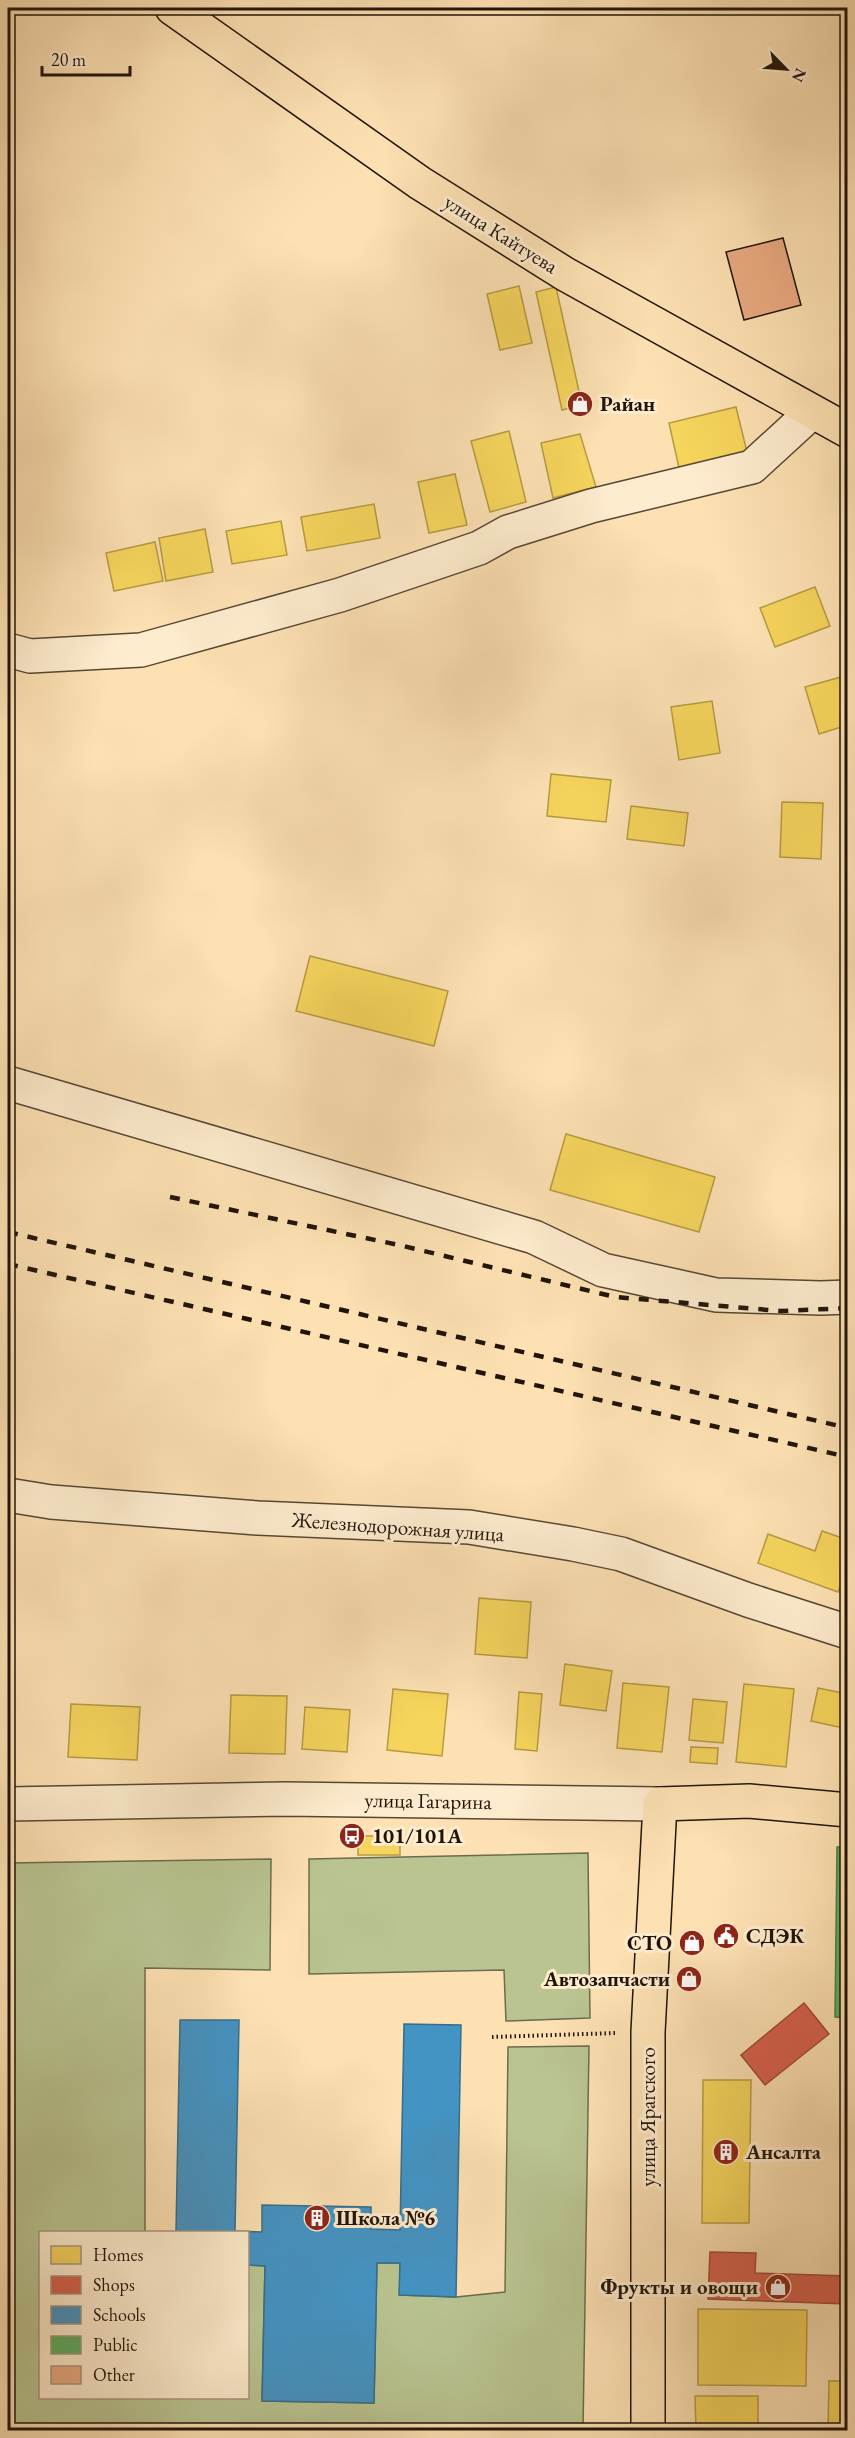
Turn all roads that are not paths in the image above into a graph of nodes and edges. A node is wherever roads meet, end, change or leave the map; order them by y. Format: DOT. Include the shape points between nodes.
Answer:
graph roads {
  1 [pos="172,8"];
  2 [pos="812,412"];
  3 [pos="848,431"];
  4 [pos="8,650"];
  5 [pos="8,1083"];
  6 [pos="848,1297"];
  7 [pos="8,1495"];
  8 [pos="848,1632"];
  9 [pos="8,1804"];
  10 [pos="660,1804"];
  11 [pos="848,1810"];
  12 [pos="648,2430"];
  1 -- 2 [label="main road, улица Кайтуева" via="420,183 565,274"];
  2 -- 3 [label="main road, улица Кайтуева"];
  2 -- 4 [label="street" via="752,467 591,506 508,531 479,548 340,595 141,650 30,656"];
  5 -- 6 [label="street" via="534,1237 603,1270 716,1295"];
  7 -- 8 [label="street, Железнодорожная улица" via="51,1502 258,1518 469,1527 561,1542 621,1554"];
  9 -- 10 [label="street, улица Гагарина" via="313,1799"];
  10 -- 11 [label="main road, улица Гагарина" via="749,1801"];
  10 -- 12 [label="main road, улица Ярагского" via="648,2032"];
}
